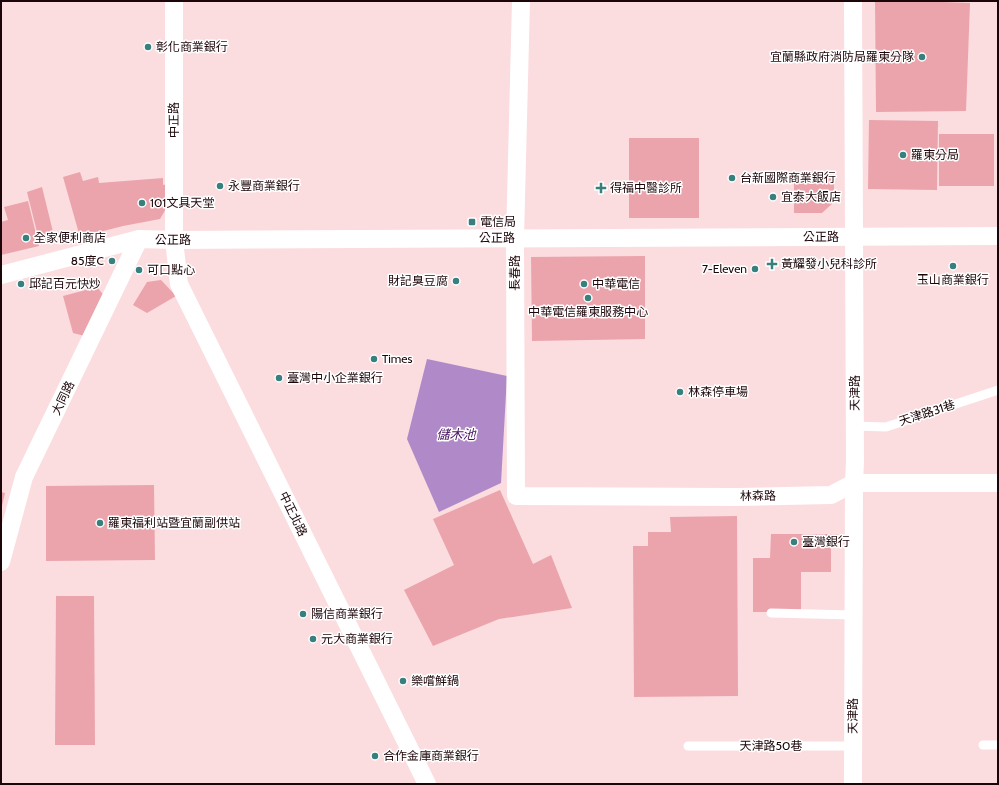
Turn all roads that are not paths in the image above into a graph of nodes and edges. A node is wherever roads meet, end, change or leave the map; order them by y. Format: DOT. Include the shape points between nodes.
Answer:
graph roads {
  1 [pos="174,1"];
  2 [pos="521,1"];
  3 [pos="853,1"];
  4 [pos="998,236"];
  5 [pos="854,237"];
  6 [pos="515,238"];
  7 [pos="140,239"];
  8 [pos="174,240"];
  9 [pos="1,275"];
  10 [pos="998,390"];
  11 [pos="855,426"];
  12 [pos="854,483"];
  13 [pos="998,483"];
  14 [pos="516,496"];
  15 [pos="1,562"];
  16 [pos="771,613"];
  17 [pos="854,615"];
  18 [pos="983,745"];
  19 [pos="998,745"];
  20 [pos="688,746"];
  21 [pos="853,746"];
  22 [pos="427,784"];
  23 [pos="853,784"];
  1 -- 8 [label="street, 中正路"];
  2 -- 6 [label="street, 長春路"];
  3 -- 5 [label="street, 天津路"];
  4 -- 5 [label="street, 公正路"];
  5 -- 6 [label="street, 公正路"];
  5 -- 11 [label="street, 天津路"];
  6 -- 8 [label="street, 公正路"];
  6 -- 14 [label="street, 長春路"];
  7 -- 8 [label="street, 公正路"];
  7 -- 9 [label="street, 公正路"];
  7 -- 15 [label="street, 大同路" via="24,477"];
  8 -- 22 [label="street, 中正北路" via="179,284"];
  10 -- 11 [label="lane, 天津路31巷" via="886,427"];
  11 -- 12 [label="street, 天津路"];
  12 -- 13 [label="street, 林森路"];
  12 -- 14 [label="street, 林森路" via="831,495"];
  12 -- 17 [label="street, 天津路"];
  16 -- 17 [label="lane"];
  17 -- 21 [label="street, 天津路"];
  18 -- 19 [label="lane"];
  20 -- 21 [label="lane, 天津路50巷"];
  21 -- 23 [label="street, 天津路"];
}
